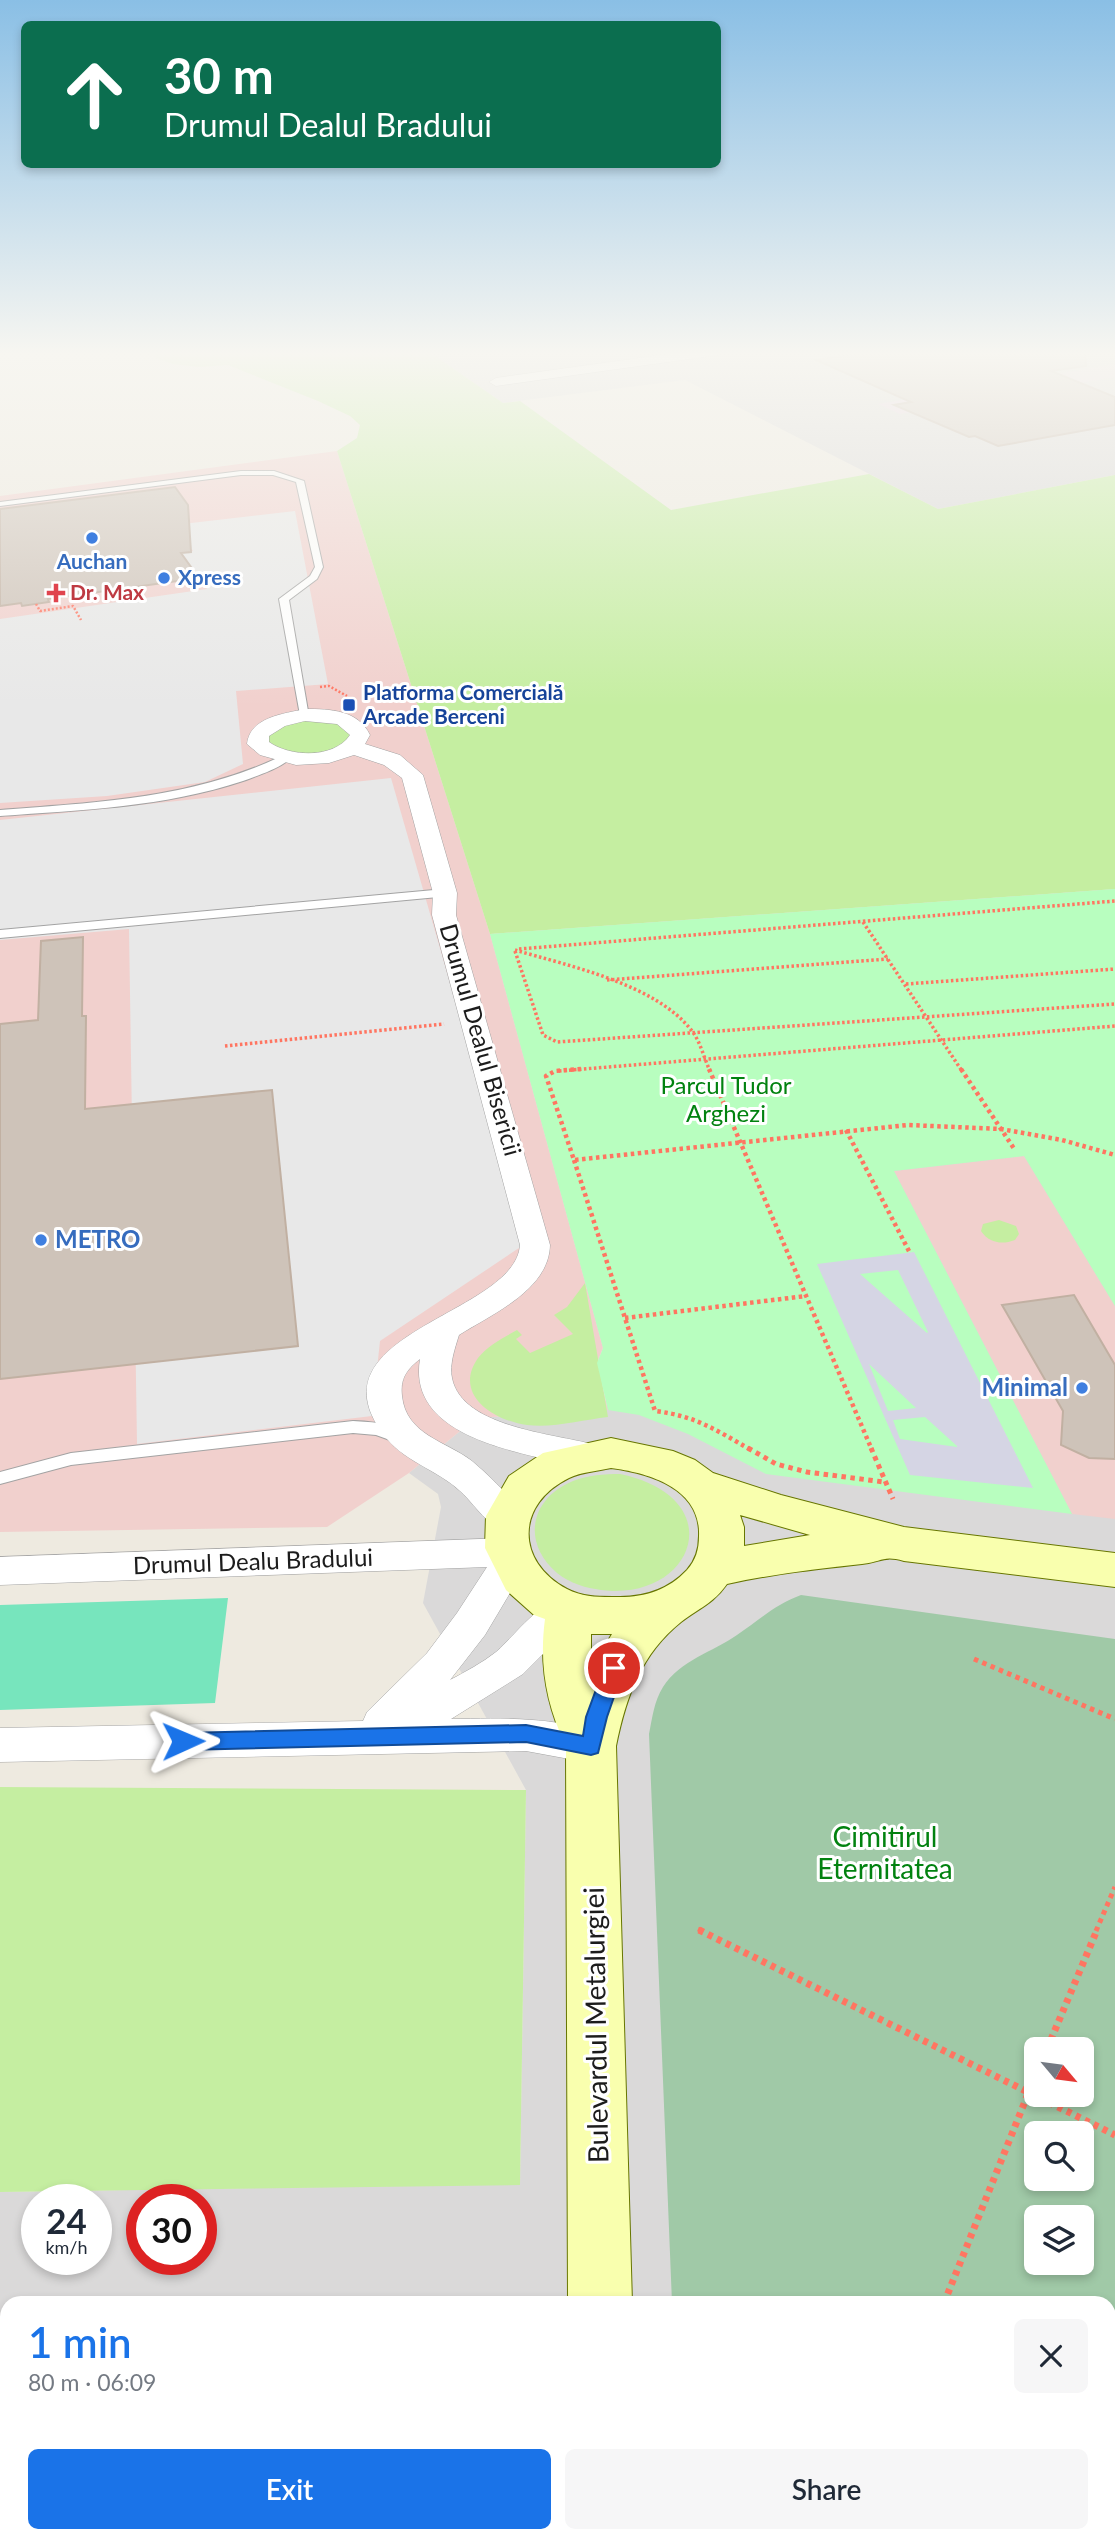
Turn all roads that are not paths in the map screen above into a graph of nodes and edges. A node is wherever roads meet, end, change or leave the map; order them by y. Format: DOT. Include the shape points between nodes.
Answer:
graph roads {
  1 [pos="0,504"];
  2 [pos="305,715"];
  3 [pos="352,747"];
  4 [pos="286,758"];
  5 [pos="0,813"];
  6 [pos="445,893"];
  7 [pos="0,934"];
  8 [pos="444,1329"];
  9 [pos="420,1446"];
  10 [pos="587,1455"];
  11 [pos="0,1478"];
  12 [pos="698,1484"];
  13 [pos="508,1544"];
  14 [pos="904,1544"];
  15 [pos="714,1570"];
  16 [pos="1115,1570"];
  17 [pos="0,1571"];
  18 [pos="666,1608"];
  19 [pos="570,1610"];
  20 [pos="367,1738"];
  21 [pos="0,1745"];
  22 [pos="591,1746"];
  23 [pos="600,2296"];
  1 -- 2 [label="lane" via="241,473 274,473 300,481 319,567 314,577 284,599"];
  2 -- 3 [label="street" via="353,724 360,735"];
  2 -- 4 [label="street" via="278,721 259,734 258,744 264,750"];
  3 -- 4 [label="street" via="316,759"];
  3 -- 6 [label="street, Drumul Dealul Bisericii" via="393,760 412,775"];
  4 -- 5 [label="lane" via="238,780 201,790 119,803"];
  6 -- 7 [label="lane"];
  6 -- 8 [label="street, Drumul Dealul Bisericii" via="444,915 535,1245 526,1272"];
  8 -- 9 [label="street, Drumul Dealul Bisericii" via="412,1346 390,1366 387,1376 389,1413 396,1427"];
  8 -- 10 [label="street" via="435,1377 452,1411 493,1432"];
  9 -- 11 [label="lane" via="378,1429 353,1427 72,1459"];
  9 -- 13 [label="street, Drumul Dealul Bisericii" via="476,1484"];
  10 -- 12 [label="main road" via="611,1453 659,1461"];
  10 -- 13 [label="main road" via="558,1463 517,1495"];
  12 -- 14 [label="main road"];
  12 -- 15 [label="main road" via="714,1503 722,1525 722,1548"];
  13 -- 17 [label="street, Drumul Dealu Bradului"];
  13 -- 19 [label="main road" via="521,1578 551,1603"];
  13 -- 20 [label="street" via="471,1624 441,1664"];
  14 -- 15 [label="main road" via="821,1550"];
  14 -- 16 [label="main road"];
  15 -- 18 [label="main road" via="686,1598"];
  18 -- 19 [label="main road" via="618,1617"];
  18 -- 22 [label="main road, Bulevardul Metalurgiei" via="638,1634 614,1668"];
  19 -- 20 [label="street" via="488,1678 430,1711"];
  19 -- 22 [label="main road, Bulevardul Metalurgiei" via="568,1689"];
  20 -- 21 [label="street"];
  20 -- 22 [label="street" via="526,1734"];
  22 -- 23 [label="main road, Bulevardul Metalurgiei"];
}
